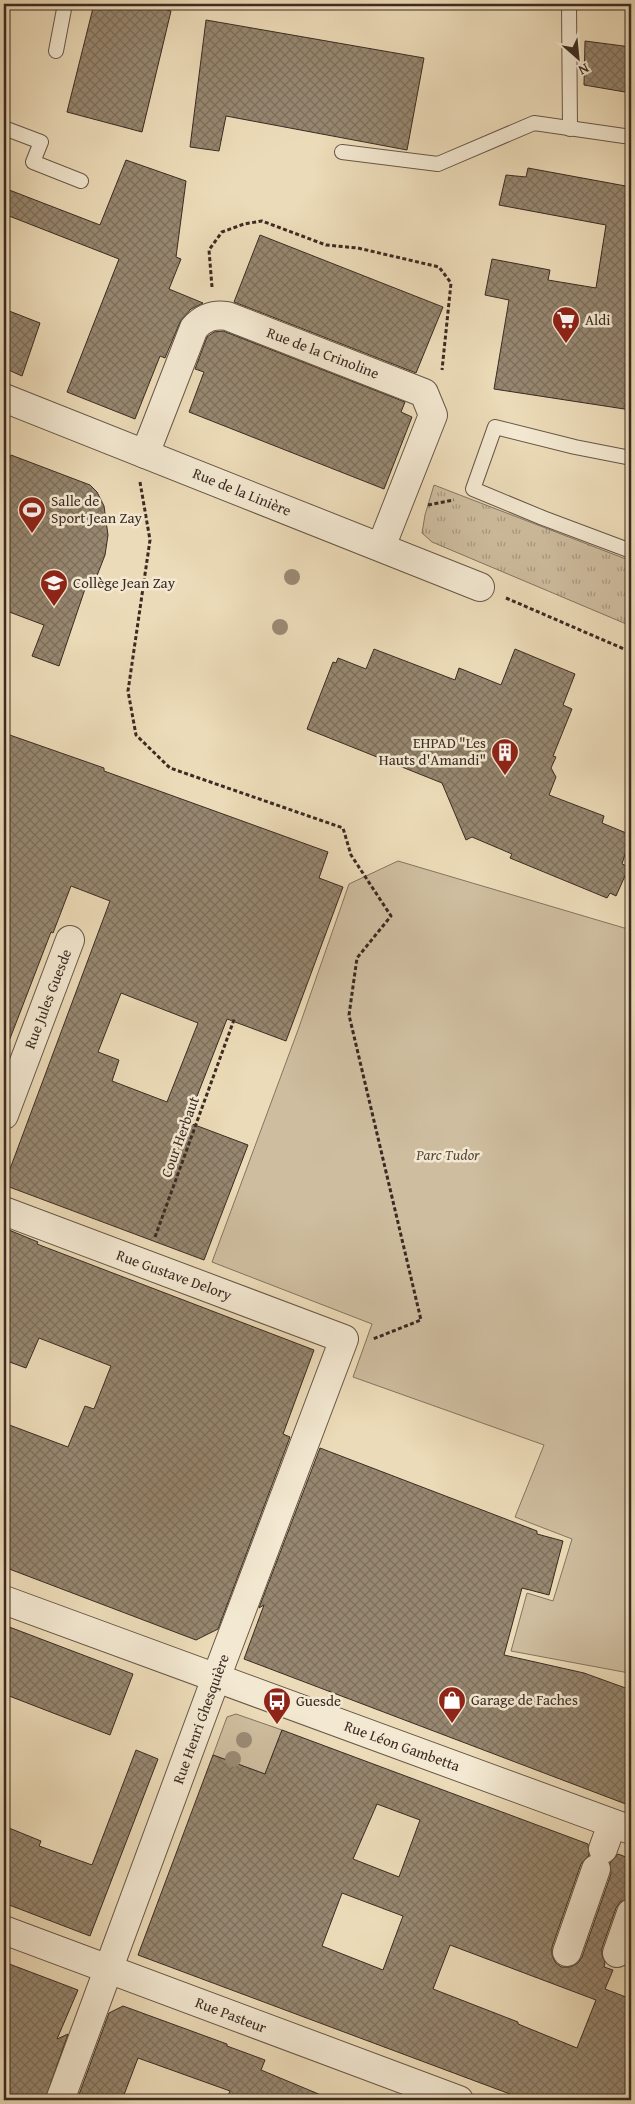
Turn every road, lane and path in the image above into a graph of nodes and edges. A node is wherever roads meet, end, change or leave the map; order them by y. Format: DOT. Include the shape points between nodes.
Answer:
graph roads {
  1 [pos="65,4"];
  2 [pos="569,4"];
  3 [pos="56,51"];
  4 [pos="4,128"];
  5 [pos="570,129"];
  6 [pos="631,137"];
  7 [pos="342,152"];
  8 [pos="81,181"];
  9 [pos="214,316"];
  10 [pos="4,398"];
  11 [pos="429,403"];
  12 [pos="145,454"];
  13 [pos="631,458"];
  14 [pos="473,489"];
  15 [pos="396,511"];
  16 [pos="381,548"];
  17 [pos="631,551"];
  18 [pos="480,587"];
  19 [pos="631,652"];
  20 [pos="70,940"];
  21 [pos="235,1017"];
  22 [pos="4,1115"];
  23 [pos="4,1211"];
  24 [pos="145,1264"];
  25 [pos="355,1340"];
  26 [pos="4,1600"];
  27 [pos="216,1678"];
  28 [pos="622,1827"];
  29 [pos="631,1914"];
  30 [pos="4,1930"];
  31 [pos="567,1952"];
  32 [pos="616,1953"];
  33 [pos="109,1969"];
  34 [pos="404,2091"];
  35 [pos="60,2100"];
  36 [pos="459,2100"];
  1 -- 3 [label="lane"];
  2 -- 5 [label="lane"];
  4 -- 8 [label="lane" via="41,142 33,162"];
  5 -- 6 [label="lane"];
  5 -- 7 [label="lane" via="534,123 438,164"];
  9 -- 11 [label="street, Rue de la Crinoline" via="226,316 424,393"];
  9 -- 11 [label="path" via="209,250 222,232 244,224 262,221 326,245 358,248 439,267 451,283 442,371"];
  9 -- 12 [label="street" via="194,328"];
  10 -- 12 [label="street, Rue de la Linière"];
  11 -- 15 [label="street" via="433,415"];
  12 -- 16 [label="street, Rue de la Linière"];
  12 -- 25 [label="path" via="139,484 150,540 128,691 136,735 170,768 343,828 351,855 390,916 357,958 349,1015 421,1320"];
  13 -- 14 [label="lane" via="495,427"];
  14 -- 15 [label="path" via="457,500"];
  14 -- 17 [label="lane"];
  15 -- 16 [label="street"];
  16 -- 18 [label="street, Rue de la Linière"];
  18 -- 19 [label="path"];
  20 -- 22 [label="street, Rue Jules Guesde"];
  21 -- 24 [label="path, Cour Herbaut"];
  23 -- 24 [label="street, Rue Gustave Delory"];
  24 -- 25 [label="street, Rue Gustave Delory"];
  25 -- 27 [label="street, Rue Henri Ghesquière"];
  26 -- 27 [label="street, Rue Léon Gambetta"];
  27 -- 28 [label="street, Rue Léon Gambetta"];
  27 -- 33 [label="street, Rue Henri Ghesquière"];
  28 -- 31 [label="street" via="600,1859"];
  29 -- 32 [label="street"];
  30 -- 33 [label="street, Rue Pasteur"];
  33 -- 34 [label="street, Rue Pasteur"];
  33 -- 35 [label="street, Rue Henri Ghesquière"];
  34 -- 36 [label="street, Rue Pasteur"];
}
